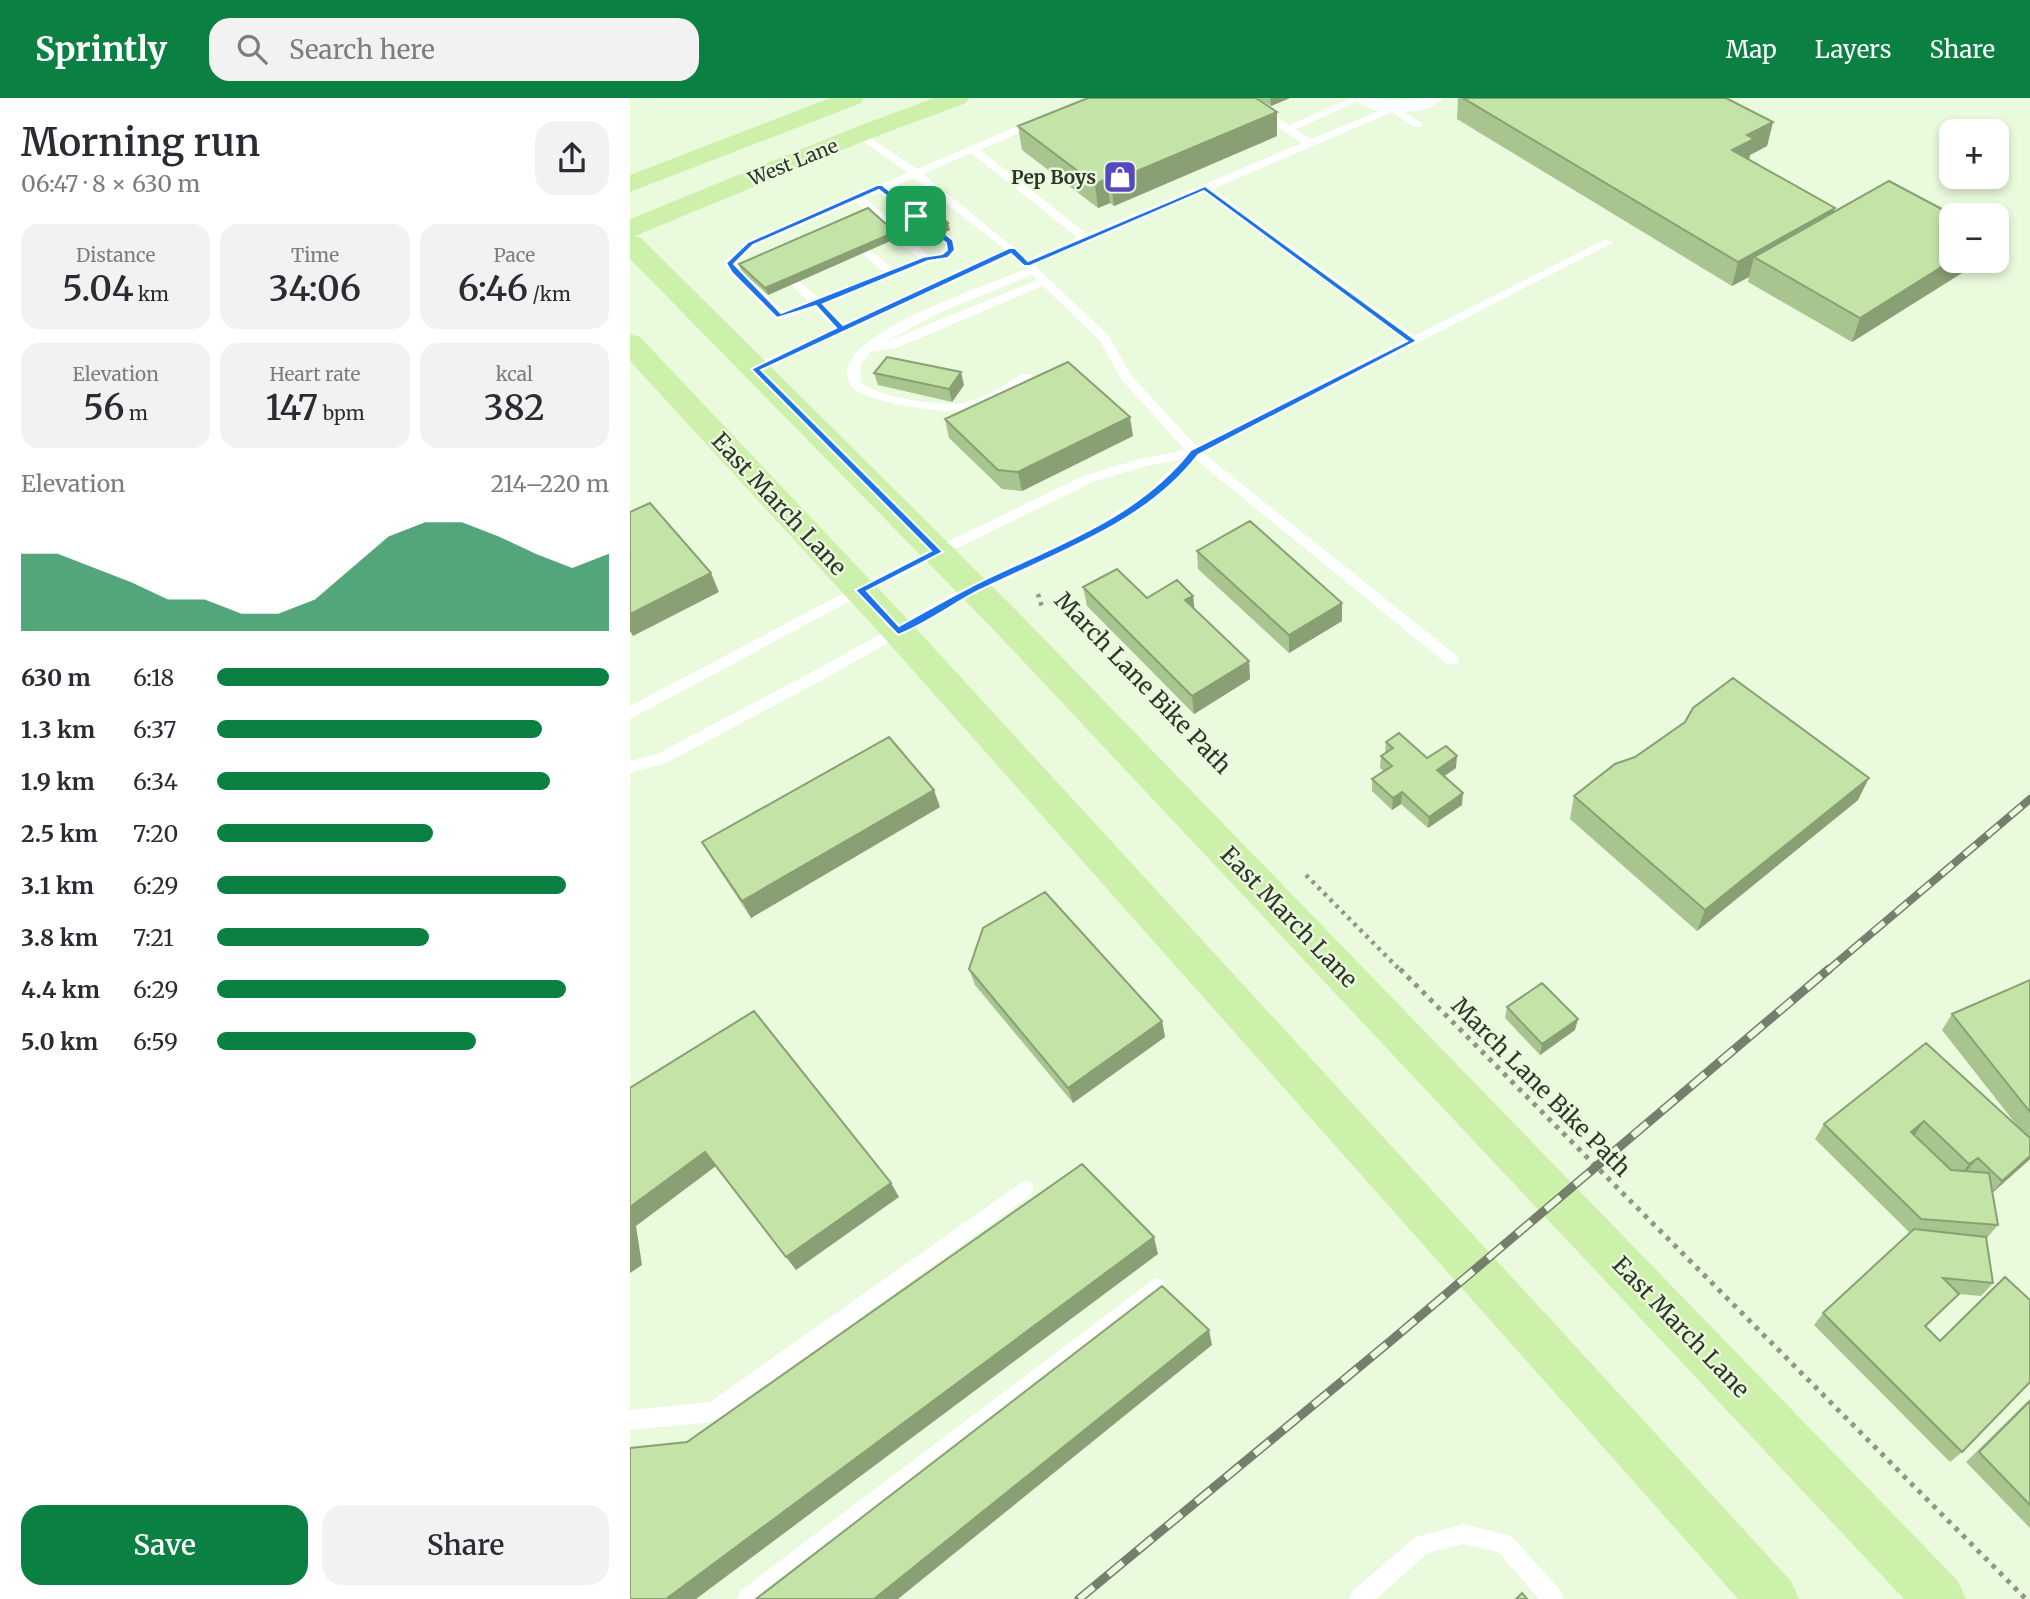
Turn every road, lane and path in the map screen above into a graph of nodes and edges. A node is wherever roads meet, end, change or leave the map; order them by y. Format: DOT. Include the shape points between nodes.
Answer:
graph roads {
  1 [pos="852,98"];
  2 [pos="957,98"];
  3 [pos="1239,98"];
  4 [pos="1362,98"];
  5 [pos="1433,98"];
  6 [pos="1393,108"];
  7 [pos="1045,118"];
  8 [pos="1418,125"];
  9 [pos="1288,129"];
  10 [pos="860,134"];
  11 [pos="1310,143"];
  12 [pos="971,148"];
  13 [pos="914,172"];
  14 [pos="630,184"];
  15 [pos="879,187"];
  16 [pos="1205,188"];
  17 [pos="857,197"];
  18 [pos="630,229"];
  19 [pos="1086,239"];
  20 [pos="1608,242"];
  21 [pos="630,243"];
  22 [pos="1012,250"];
  23 [pos="866,251"];
  24 [pos="926,259"];
  25 [pos="1030,267"];
  26 [pos="892,273"];
  27 [pos="1045,281"];
  28 [pos="795,283"];
  29 [pos="817,303"];
  30 [pos="842,329"];
  31 [pos="1413,341"];
  32 [pos="630,344"];
  33 [pos="867,349"];
  34 [pos="756,369"];
  35 [pos="1027,377"];
  36 [pos="1194,452"];
  37 [pos="938,552"];
  38 [pos="975,589"];
  39 [pos="860,590"];
  40 [pos="1038,594"];
  41 [pos="1052,617"];
  42 [pos="898,631"];
  43 [pos="1452,660"];
  44 [pos="630,713"];
  45 [pos="630,767"];
  46 [pos="1299,868"];
  47 [pos="1025,1189"];
  48 [pos="1155,1287"];
  49 [pos="630,1420"];
  50 [pos="748,1599"];
  51 [pos="1360,1599"];
  52 [pos="1553,1599"];
  53 [pos="1773,1599"];
  54 [pos="1940,1599"];
  55 [pos="2026,1599"];
  1 -- 14 [label="main road, West Lane"];
  2 -- 10 [label="main road, West Lane"];
  3 -- 9 [label="lane"];
  4 -- 6 [label="street"];
  4 -- 9 [label="lane"];
  5 -- 6 [label="street"];
  6 -- 8 [label="lane"];
  6 -- 11 [label="lane"];
  7 -- 12 [label="lane"];
  9 -- 11 [label="lane"];
  10 -- 13 [label="lane"];
  10 -- 18 [label="main road, West Lane"];
  11 -- 16 [label="lane"];
  12 -- 13 [label="lane"];
  12 -- 19 [label="lane"];
  13 -- 15 [label="lane"];
  13 -- 22 [label="lane"];
  15 -- 17 [label="lane"];
  15 -- 24 [label="lane" via="950,242 951,250 945,256"];
  16 -- 19 [label="lane"];
  16 -- 31 [label="lane"];
  17 -- 24 [label="lane"];
  17 -- 29 [label="lane" via="730,263 780,316"];
  19 -- 25 [label="lane"];
  20 -- 31 [label="lane"];
  21 -- 34 [label="main road, East March Lane"];
  22 -- 25 [label="lane"];
  22 -- 30 [label="lane"];
  23 -- 26 [label="lane"];
  24 -- 26 [label="lane"];
  25 -- 27 [label="lane"];
  25 -- 33 [label="lane" via="878,339"];
  26 -- 29 [label="lane"];
  27 -- 33 [label="lane" via="892,345"];
  27 -- 36 [label="lane" via="1105,339 1125,376"];
  28 -- 29 [label="lane"];
  29 -- 30 [label="lane"];
  30 -- 34 [label="lane"];
  31 -- 36 [label="lane"];
  32 -- 39 [label="main road, East March Lane"];
  33 -- 35 [label="lane" via="853,372 860,388 938,408 970,406"];
  34 -- 37 [label="main road, East March Lane"];
  36 -- 37 [label="lane" via="1088,479"];
  36 -- 38 [label="lane" via="1161,489 1117,519"];
  36 -- 43 [label="lane"];
  37 -- 38 [label="main road, East March Lane"];
  37 -- 39 [label="lane"];
  38 -- 42 [label="lane"];
  38 -- 54 [label="main road, East March Lane"];
  39 -- 42 [label="main road, East March Lane"];
  39 -- 44 [label="lane"];
  40 -- 41 [label="path, March Lane Bike Path" via="1042,608"];
  42 -- 45 [label="lane" via="661,759"];
  42 -- 53 [label="main road, East March Lane"];
  46 -- 55 [label="path, March Lane Bike Path"];
  47 -- 49 [label="lane" via="713,1412"];
  48 -- 50 [label="lane"];
  51 -- 52 [label="lane" via="1423,1544 1463,1534 1504,1543"];
}
